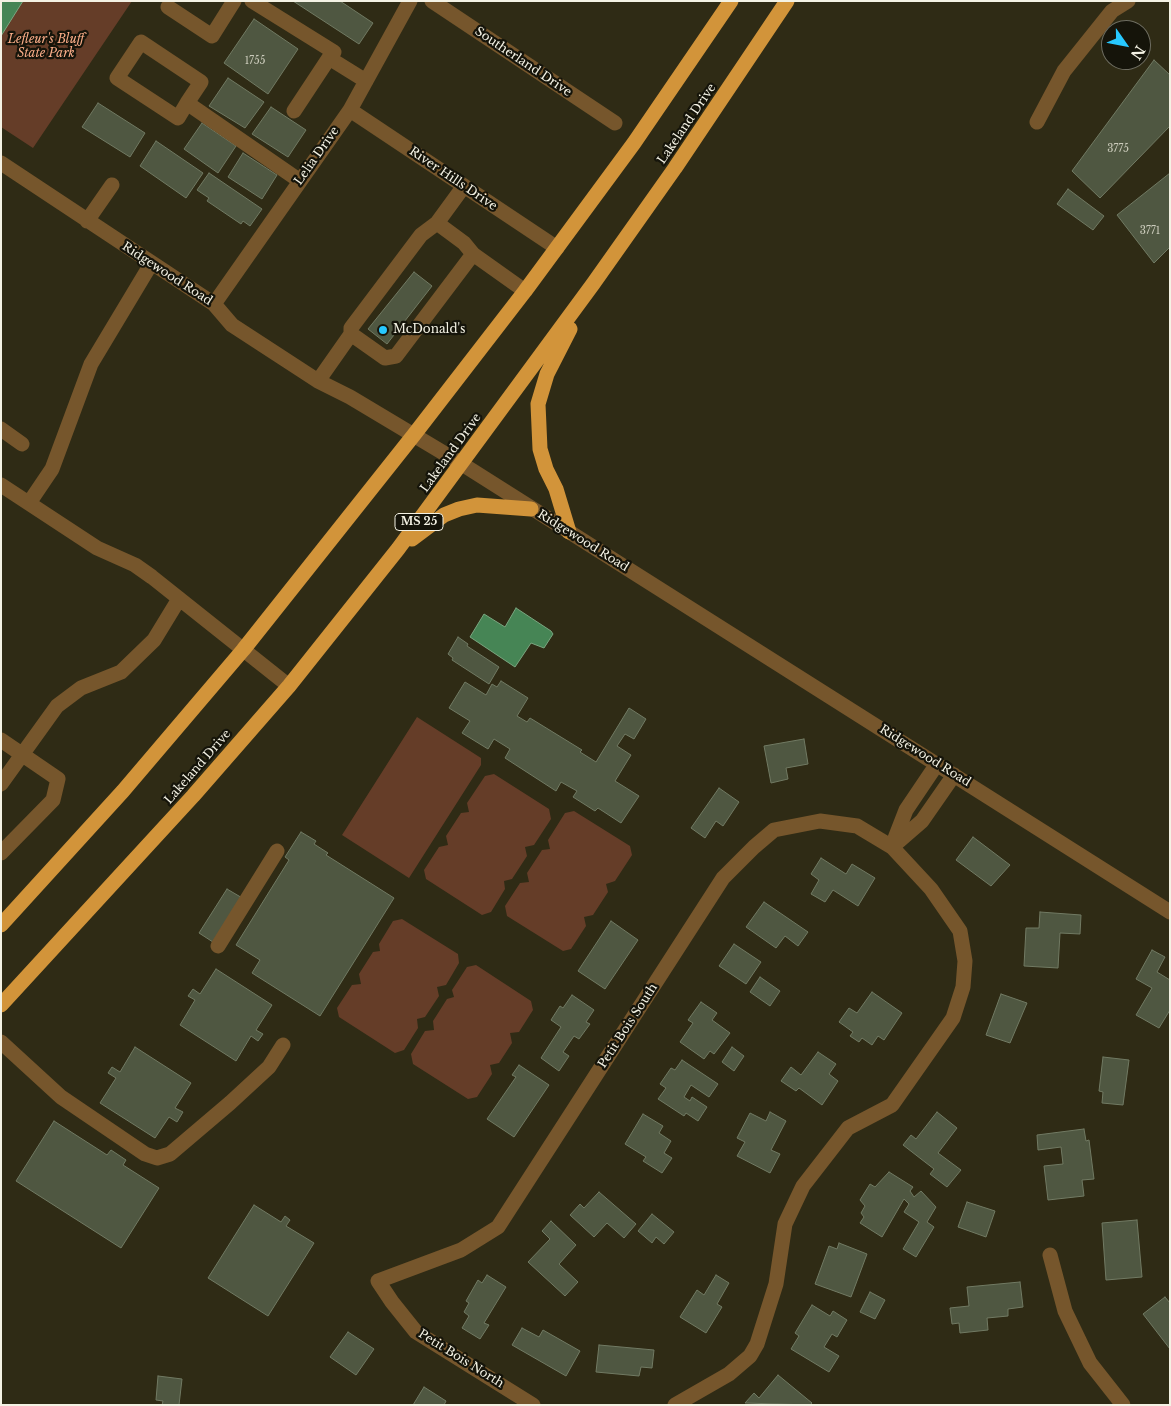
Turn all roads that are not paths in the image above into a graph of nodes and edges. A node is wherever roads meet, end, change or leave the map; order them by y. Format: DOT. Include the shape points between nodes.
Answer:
graph roads {
  1 [pos="234,1"];
  2 [pos="252,1"];
  3 [pos="410,1"];
  4 [pos="432,1"];
  5 [pos="731,1"];
  6 [pos="787,1"];
  7 [pos="1128,1"];
  8 [pos="168,7"];
  9 [pos="329,58"];
  10 [pos="366,81"];
  11 [pos="187,103"];
  12 [pos="350,110"];
  13 [pos="294,111"];
  14 [pos="1037,122"];
  15 [pos="615,123"];
  16 [pos="1,163"];
  17 [pos="300,181"];
  18 [pos="112,185"];
  19 [pos="464,186"];
  20 [pos="88,221"];
  21 [pos="437,223"];
  22 [pos="557,248"];
  23 [pos="473,254"];
  24 [pos="151,264"];
  25 [pos="594,284"];
  26 [pos="525,291"];
  27 [pos="214,304"];
  28 [pos="351,334"];
  29 [pos="318,381"];
  30 [pos="1,429"];
  31 [pos="413,436"];
  32 [pos="22,444"];
  33 [pos="462,464"];
  34 [pos="1,485"];
  35 [pos="29,504"];
  36 [pos="531,509"];
  37 [pos="569,532"];
  38 [pos="398,549"];
  39 [pos="179,599"];
  40 [pos="243,650"];
  41 [pos="289,686"];
  42 [pos="1,740"];
  43 [pos="21,753"];
  44 [pos="937,764"];
  45 [pos="954,775"];
  46 [pos="1,784"];
  47 [pos="892,847"];
  48 [pos="277,850"];
  49 [pos="1,853"];
  50 [pos="1170,912"];
  51 [pos="1,925"];
  52 [pos="218,946"];
  53 [pos="1,1005"];
  54 [pos="1,1042"];
  55 [pos="283,1045"];
  56 [pos="1050,1255"];
  57 [pos="378,1281"];
  58 [pos="533,1405"];
  59 [pos="675,1405"];
  60 [pos="1123,1405"];
  1 -- 8 [label="street" via="212,36"];
  2 -- 9 [label="street" via="334,52"];
  3 -- 10 [label="street, Lelia Drive"];
  4 -- 15 [label="street, Southerland Drive"];
  5 -- 22 [label="highway"];
  6 -- 25 [label="highway, Lakeland Drive / MS 25"];
  7 -- 14 [label="street" via="1112,12 1064,72"];
  9 -- 10 [label="street"];
  9 -- 13 [label="street"];
  10 -- 12 [label="street, Lelia Drive"];
  11 -- 11 [label="street" via="178,118 117,78 140,42 201,82"];
  11 -- 17 [label="street"];
  12 -- 17 [label="street, Lelia Drive"];
  12 -- 19 [label="street, River Hills Drive"];
  16 -- 20 [label="street, Ridgewood Road"];
  17 -- 27 [label="street, Lelia Drive"];
  18 -- 20 [label="street"];
  19 -- 21 [label="street"];
  19 -- 22 [label="street, River Hills Drive"];
  20 -- 24 [label="street, Ridgewood Road"];
  21 -- 23 [label="street"];
  21 -- 28 [label="street" via="421,234 350,328"];
  22 -- 26 [label="highway"];
  23 -- 26 [label="street"];
  23 -- 28 [label="street" via="396,356 385,358"];
  24 -- 27 [label="street, Ridgewood Road"];
  24 -- 35 [label="street" via="92,364 52,468"];
  25 -- 33 [label="highway, Lakeland Drive / MS 25"];
  25 -- 37 [label="highway" via="547,374 538,404 540,449"];
  26 -- 31 [label="highway"];
  27 -- 29 [label="street, Ridgewood Road" via="232,325"];
  28 -- 29 [label="street"];
  29 -- 31 [label="street, Ridgewood Road"];
  30 -- 32 [label="street"];
  31 -- 33 [label="street, Ridgewood Road"];
  31 -- 40 [label="highway"];
  33 -- 36 [label="street, Ridgewood Road"];
  33 -- 38 [label="highway, Lakeland Drive / MS 25"];
  34 -- 35 [label="street"];
  35 -- 39 [label="street" via="96,548 135,565"];
  36 -- 37 [label="street, Ridgewood Road"];
  36 -- 38 [label="highway" via="476,505 459,509 444,515"];
  37 -- 44 [label="street, Ridgewood Road"];
  38 -- 41 [label="highway, Lakeland Drive / MS 25"];
  39 -- 40 [label="street"];
  39 -- 43 [label="street" via="154,640 121,672 81,688 56,706"];
  40 -- 41 [label="street"];
  40 -- 51 [label="highway" via="123,791"];
  41 -- 53 [label="highway, Lakeland Drive / MS 25"];
  42 -- 43 [label="street"];
  43 -- 46 [label="street"];
  43 -- 49 [label="street" via="58,779 52,800"];
  44 -- 45 [label="street, Ridgewood Road"];
  44 -- 47 [label="street" via="906,810"];
  45 -- 47 [label="street" via="922,821"];
  45 -- 50 [label="street, Ridgewood Road"];
  47 -- 57 [label="street, Petit Bois South" via="857,826 820,821 774,830 724,878 498,1227 461,1250"];
  47 -- 59 [label="street" via="931,889 960,931 965,961 963,987 953,1018 892,1105 848,1128 803,1186 784,1224 776,1284 750,1356 729,1374"];
  48 -- 52 [label="street"];
  54 -- 55 [label="street" via="61,1097 145,1154 157,1158 170,1154 230,1103 269,1067"];
  56 -- 60 [label="street" via="1065,1311 1090,1363"];
  57 -- 58 [label="street, Petit Bois North" via="416,1332"];
}
